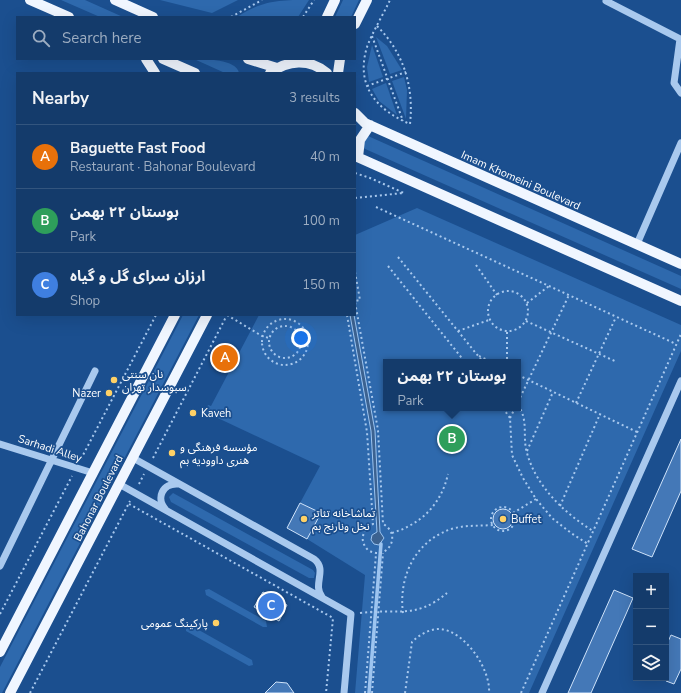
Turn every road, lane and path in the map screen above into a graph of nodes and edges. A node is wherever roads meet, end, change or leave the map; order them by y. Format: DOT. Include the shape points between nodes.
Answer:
graph roads {
  1 [pos="30,0"];
  2 [pos="115,0"];
  3 [pos="262,0"];
  4 [pos="314,0"];
  5 [pos="335,0"];
  6 [pos="367,0"];
  7 [pos="390,0"];
  8 [pos="606,1"];
  9 [pos="67,16"];
  10 [pos="151,16"];
  11 [pos="233,16"];
  12 [pos="304,16"];
  13 [pos="327,16"];
  14 [pos="356,22"];
  15 [pos="377,26"];
  16 [pos="372,36"];
  17 [pos="147,60"];
  18 [pos="167,60"];
  19 [pos="250,60"];
  20 [pos="340,60"];
  21 [pos="295,61"];
  22 [pos="273,70"];
  23 [pos="154,72"];
  24 [pos="193,72"];
  25 [pos="325,72"];
  26 [pos="338,72"];
  27 [pos="406,72"];
  28 [pos="388,79"];
  29 [pos="367,86"];
  30 [pos="681,93"];
  31 [pos="356,114"];
  32 [pos="403,122"];
  33 [pos="370,125"];
  34 [pos="681,143"];
  35 [pos="356,156"];
  36 [pos="356,173"];
  37 [pos="356,198"];
  38 [pos="376,207"];
  39 [pos="637,244"];
  40 [pos="398,257"];
  41 [pos="681,264"];
  42 [pos="476,265"];
  43 [pos="388,266"];
  44 [pos="356,278"];
  45 [pos="549,286"];
  46 [pos="496,295"];
  47 [pos="569,295"];
  48 [pos="681,301"];
  49 [pos="356,302"];
  50 [pos="527,303"];
  51 [pos="356,308"];
  52 [pos="174,316"];
  53 [pos="206,316"];
  54 [pos="226,316"];
  55 [pos="229,316"];
  56 [pos="347,316"];
  57 [pos="616,317"];
  58 [pos="490,320"];
  59 [pos="526,321"];
  60 [pos="458,331"];
  61 [pos="507,332"];
  62 [pos="551,332"];
  63 [pos="681,334"];
  64 [pos="262,336"];
  65 [pos="269,338"];
  66 [pos="676,344"];
  67 [pos="599,354"];
  68 [pos="478,355"];
  69 [pos="463,359"];
  70 [pos="481,359"];
  71 [pos="486,359"];
  72 [pos="507,359"];
  73 [pos="617,362"];
  74 [pos="95,371"];
  75 [pos="521,376"];
  76 [pos="528,380"];
  77 [pos="681,381"];
  78 [pos="553,392"];
  79 [pos="521,395"];
  80 [pos="576,403"];
  81 [pos="521,410"];
  82 [pos="504,411"];
  83 [pos="514,411"];
  84 [pos="600,414"];
  85 [pos="510,418"];
  86 [pos="637,432"];
  87 [pos="0,444"];
  88 [pos="526,452"];
  89 [pos="133,458"];
  90 [pos="52,460"];
  91 [pos="148,466"];
  92 [pos="93,473"];
  93 [pos="448,474"];
  94 [pos="119,484"];
  95 [pos="182,485"];
  96 [pos="134,493"];
  97 [pos="536,499"];
  98 [pos="129,504"];
  99 [pos="560,506"];
  100 [pos="168,512"];
  101 [pos="513,513"];
  102 [pos="493,525"];
  103 [pos="593,531"];
  104 [pos="392,533"];
  105 [pos="588,544"];
  106 [pos="383,552"];
  107 [pos="376,554"];
  108 [pos="0,566"];
  109 [pos="320,579"];
  110 [pos="299,585"];
  111 [pos="447,593"];
  112 [pos="325,599"];
  113 [pos="379,610"];
  114 [pos="372,611"];
  115 [pos="403,613"];
  116 [pos="351,614"];
  117 [pos="0,652"];
  118 [pos="10,693"];
  119 [pos="30,693"];
  120 [pos="326,693"];
  121 [pos="344,693"];
  122 [pos="365,693"];
  123 [pos="372,693"];
  124 [pos="405,693"];
  125 [pos="489,693"];
  126 [pos="521,693"];
  127 [pos="542,693"];
  1 -- 9 [label="main road"];
  2 -- 10 [label="main road"];
  3 -- 11 [label="path"];
  4 -- 12 [label="path"];
  5 -- 13 [label="main road"];
  6 -- 14 [label="main road"];
  7 -- 15 [label="path"];
  8 -- 30 [label="street" via="680,39 674,83"];
  15 -- 16 [label="path"];
  15 -- 27 [label="path" via="392,43"];
  16 -- 28 [label="path"];
  16 -- 29 [label="path" via="364,66"];
  17 -- 23 [label="main road"];
  18 -- 24 [label="main road"];
  19 -- 22 [label="main road"];
  20 -- 26 [label="main road"];
  21 -- 22 [label="main road"];
  21 -- 25 [label="main road" via="310,64"];
  27 -- 28 [label="path"];
  27 -- 32 [label="path" via="411,97 410,124"];
  28 -- 29 [label="path"];
  28 -- 32 [label="path"];
  29 -- 32 [label="path" via="381,108"];
  31 -- 33 [label="main road, Imam Khomeini Boulevard"];
  33 -- 35 [label="main road" via="360,140"];
  33 -- 39 [label="main road, Imam Khomeini Boulevard"];
  34 -- 39 [label="street"];
  35 -- 48 [label="main road"];
  36 -- 37 [label="path" via="404,193"];
  38 -- 45 [label="path"];
  39 -- 41 [label="main road, Imam Khomeini Boulevard"];
  40 -- 60 [label="path"];
  42 -- 46 [label="path"];
  43 -- 69 [label="path"];
  44 -- 49 [label="path" via="360,300"];
  45 -- 47 [label="path"];
  45 -- 50 [label="path"];
  46 -- 50 [label="path" via="503,292 517,293"];
  46 -- 58 [label="path" via="489,303"];
  47 -- 57 [label="path"];
  47 -- 62 [label="path"];
  50 -- 59 [label="path"];
  51 -- 104 [label="path" via="378,430 383,524"];
  52 -- 92 [label="main road, Bahonar Boulevard"];
  53 -- 89 [label="main road, Bahonar Boulevard"];
  54 -- 91 [label="path"];
  55 -- 64 [label="path"];
  56 -- 107 [label="path" via="368,432 373,524 364,532 363,540 366,548"];
  57 -- 66 [label="path"];
  57 -- 67 [label="path"];
  58 -- 60 [label="path"];
  58 -- 61 [label="path" via="500,330"];
  59 -- 61 [label="path" via="521,327"];
  59 -- 62 [label="path"];
  60 -- 68 [label="path"];
  61 -- 72 [label="path"];
  62 -- 67 [label="path"];
  62 -- 76 [label="path"];
  63 -- 66 [label="path"];
  64 -- 64 [label="path" via="264,353 278,365 296,363 307,349 305,331 291,320 282,319 274,322"];
  64 -- 65 [label="path"];
  65 -- 65 [label="path" via="271,350 280,358 292,356 300,347 299,335 289,327 277,328"];
  66 -- 86 [label="path"];
  67 -- 73 [label="path"];
  67 -- 80 [label="path"];
  68 -- 70 [label="path"];
  68 -- 71 [label="path"];
  74 -- 90 [label="street"];
  75 -- 76 [label="path"];
  76 -- 78 [label="path"];
  76 -- 79 [label="path"];
  77 -- 127 [label="street"];
  78 -- 80 [label="path"];
  78 -- 88 [label="path"];
  80 -- 84 [label="path"];
  81 -- 88 [label="path" via="524,414"];
  82 -- 85 [label="path"];
  83 -- 85 [label="path"];
  84 -- 86 [label="path"];
  84 -- 99 [label="path"];
  85 -- 97 [label="path" via="512,455"];
  86 -- 103 [label="path"];
  87 -- 90 [label="street, Sarhadi Alley"];
  88 -- 99 [label="path" via="535,472"];
  89 -- 91 [label="street"];
  89 -- 94 [label="main road, Bahonar Boulevard"];
  90 -- 92 [label="street, Sarhadi Alley"];
  90 -- 108 [label="street"];
  91 -- 95 [label="street"];
  91 -- 96 [label="path"];
  92 -- 117 [label="main road, Bahonar Boulevard"];
  93 -- 104 [label="path" via="441,495 429,512 412,525"];
  94 -- 96 [label="street"];
  94 -- 118 [label="main road, Bahonar Boulevard"];
  95 -- 100 [label="street" via="169,485 162,491 160,500"];
  95 -- 109 [label="street" via="314,559 320,566"];
  96 -- 98 [label="path"];
  96 -- 100 [label="street"];
  97 -- 101 [label="path"];
  97 -- 105 [label="path" via="552,518"];
  98 -- 119 [label="path"];
  98 -- 120 [label="path" via="333,618"];
  99 -- 103 [label="path"];
  100 -- 110 [label="street"];
  101 -- 102 [label="path" via="516,517 513,527 505,532 495,529"];
  101 -- 102 [label="path" via="510,508 501,506 492,512 490,521"];
  102 -- 115 [label="path" via="455,528 427,543 413,560 404,580"];
  103 -- 105 [label="path"];
  104 -- 106 [label="path" via="392,544"];
  105 -- 126 [label="path"];
  106 -- 107 [label="path"];
  106 -- 113 [label="path"];
  107 -- 114 [label="path"];
  109 -- 110 [label="street" via="308,587"];
  109 -- 112 [label="street" via="319,593"];
  110 -- 112 [label="street"];
  111 -- 115 [label="path" via="431,604"];
  112 -- 116 [label="street"];
  113 -- 114 [label="path"];
  113 -- 115 [label="path"];
  113 -- 123 [label="path"];
  114 -- 116 [label="path"];
  114 -- 122 [label="path"];
  116 -- 121 [label="street"];
  124 -- 125 [label="path" via="412,642 428,631 439,629 452,632 480,660 490,685"];
}
